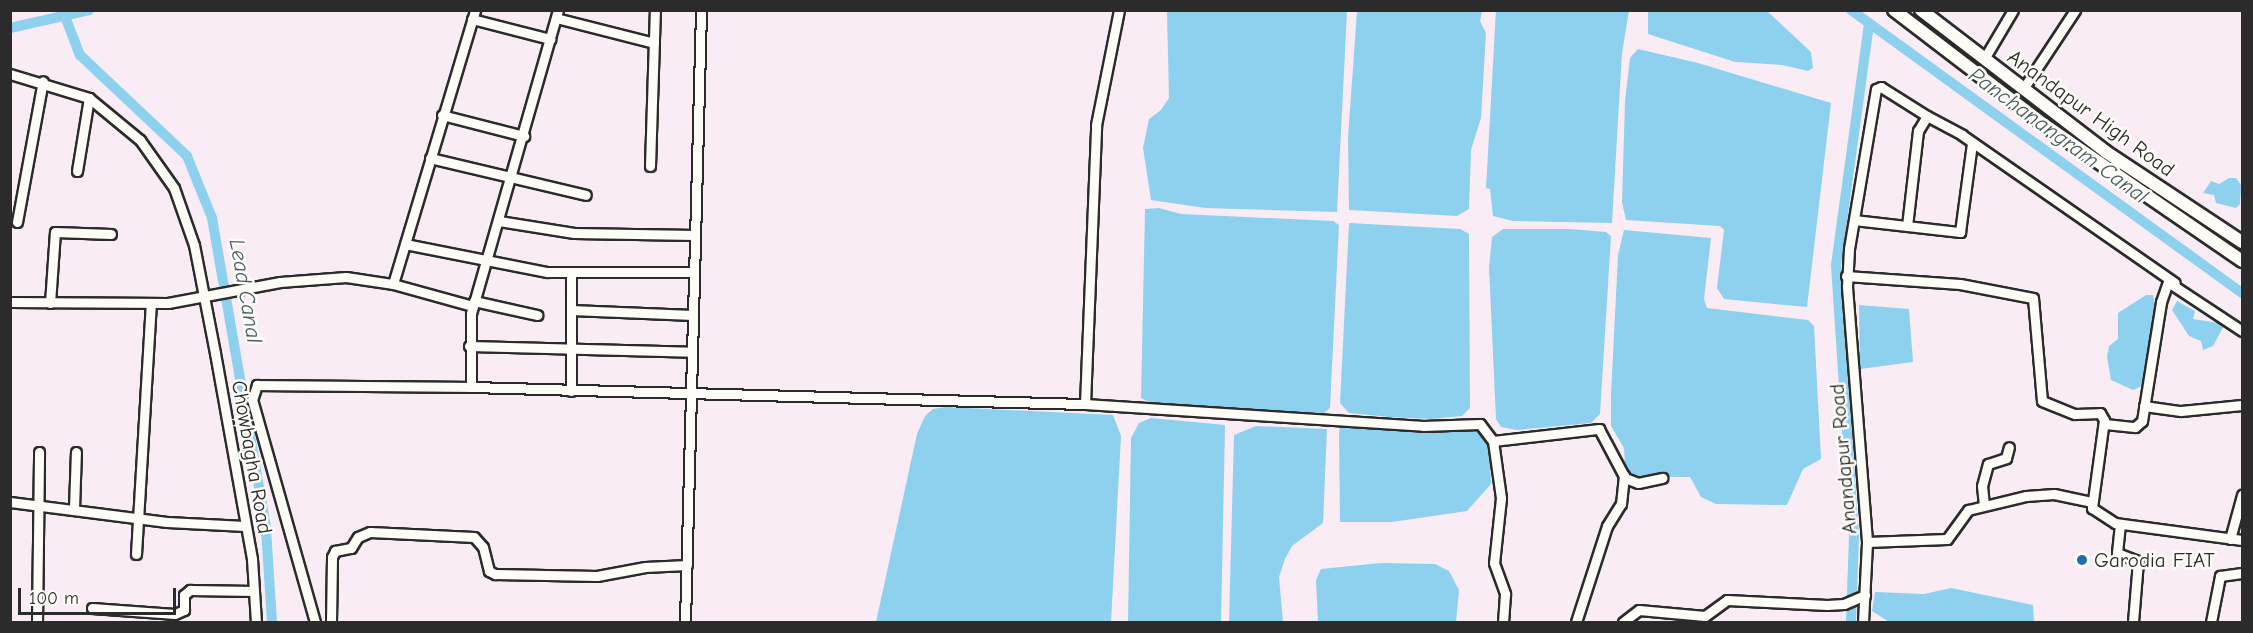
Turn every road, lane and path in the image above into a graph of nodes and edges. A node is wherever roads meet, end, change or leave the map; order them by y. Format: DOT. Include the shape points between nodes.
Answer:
graph roads {
  1 [pos="655,10"];
  2 [pos="701,10"];
  3 [pos="1119,10"];
  4 [pos="1894,10"];
  5 [pos="1921,10"];
  6 [pos="2013,10"];
  7 [pos="2075,10"];
  8 [pos="557,14"];
  9 [pos="474,15"];
  10 [pos="550,39"];
  11 [pos="654,43"];
  12 [pos="1984,59"];
  13 [pos="10,74"];
  14 [pos="44,81"];
  15 [pos="2023,89"];
  16 [pos="89,98"];
  17 [pos="442,115"];
  18 [pos="1927,116"];
  19 [pos="524,136"];
  20 [pos="1972,142"];
  21 [pos="430,158"];
  22 [pos="650,166"];
  23 [pos="77,171"];
  24 [pos="512,178"];
  25 [pos="586,195"];
  26 [pos="1854,220"];
  27 [pos="499,221"];
  28 [pos="17,222"];
  29 [pos="1907,226"];
  30 [pos="111,234"];
  31 [pos="696,235"];
  32 [pos="2242,242"];
  33 [pos="405,244"];
  34 [pos="487,260"];
  35 [pos="2242,261"];
  36 [pos="694,272"];
  37 [pos="571,274"];
  38 [pos="1846,276"];
  39 [pos="2175,283"];
  40 [pos="393,284"];
  41 [pos="207,298"];
  42 [pos="10,302"];
  43 [pos="50,303"];
  44 [pos="151,303"];
  45 [pos="473,304"];
  46 [pos="571,310"];
  47 [pos="537,315"];
  48 [pos="693,315"];
  49 [pos="2242,331"];
  50 [pos="469,346"];
  51 [pos="571,350"];
  52 [pos="692,352"];
  53 [pos="471,387"];
  54 [pos="571,392"];
  55 [pos="691,393"];
  56 [pos="1085,405"];
  57 [pos="2242,405"];
  58 [pos="2144,406"];
  59 [pos="2105,424"];
  60 [pos="1493,441"];
  61 [pos="2009,447"];
  62 [pos="39,452"];
  63 [pos="76,452"];
  64 [pos="1623,476"];
  65 [pos="1662,478"];
  66 [pos="2242,495"];
  67 [pos="10,502"];
  68 [pos="2091,502"];
  69 [pos="36,504"];
  70 [pos="1984,505"];
  71 [pos="74,508"];
  72 [pos="138,519"];
  73 [pos="2120,525"];
  74 [pos="245,526"];
  75 [pos="2229,539"];
  76 [pos="2242,540"];
  77 [pos="1867,542"];
  78 [pos="136,554"];
  79 [pos="687,565"];
  80 [pos="2242,573"];
  81 [pos="254,591"];
  82 [pos="1861,597"];
  83 [pos="92,608"];
  84 [pos="1689,619"];
  85 [pos="37,622"];
  86 [pos="256,622"];
  87 [pos="315,622"];
  88 [pos="331,622"];
  89 [pos="686,622"];
  90 [pos="1503,622"];
  91 [pos="1576,622"];
  92 [pos="1623,622"];
  93 [pos="1863,622"];
  94 [pos="2133,622"];
  95 [pos="2211,622"];
  1 -- 11 [label="street"];
  2 -- 31 [label="street"];
  3 -- 56 [label="street" via="1096,125"];
  4 -- 35 [label="main road, Anandapur High Road" via="2043,124"];
  5 -- 12 [label="main road, Anandapur High Road"];
  6 -- 12 [label="street"];
  7 -- 15 [label="street"];
  8 -- 10 [label="street"];
  8 -- 11 [label="street"];
  9 -- 10 [label="street"];
  9 -- 17 [label="street"];
  10 -- 19 [label="street"];
  11 -- 22 [label="street"];
  12 -- 15 [label="main road, Anandapur High Road"];
  13 -- 14 [label="street, Chowbagha Road"];
  14 -- 16 [label="street, Chowbagha Road"];
  14 -- 28 [label="street"];
  15 -- 32 [label="main road, Anandapur High Road" via="2106,152"];
  16 -- 23 [label="street"];
  16 -- 41 [label="street, Chowbagha Road" via="140,140 174,188 187,217"];
  17 -- 19 [label="street"];
  17 -- 21 [label="street"];
  18 -- 20 [label="street, Anandapur Road"];
  18 -- 26 [label="street, Anandapur Road" via="1881,87 1876,89"];
  18 -- 29 [label="street" via="1918,131"];
  19 -- 24 [label="street"];
  20 -- 29 [label="street" via="1960,232"];
  20 -- 39 [label="street, Anandapur Road"];
  21 -- 24 [label="street"];
  21 -- 33 [label="street"];
  24 -- 25 [label="street"];
  24 -- 27 [label="street"];
  26 -- 29 [label="street"];
  26 -- 38 [label="street, Anandapur Road"];
  27 -- 31 [label="street" via="574,233"];
  27 -- 34 [label="street"];
  30 -- 43 [label="street" via="55,232"];
  31 -- 36 [label="street"];
  33 -- 34 [label="street"];
  33 -- 40 [label="street"];
  34 -- 37 [label="street"];
  34 -- 45 [label="street"];
  36 -- 37 [label="street"];
  36 -- 48 [label="street"];
  37 -- 46 [label="street"];
  38 -- 59 [label="street" via="1959,284 2027,295 2036,306 2042,401 2075,414 2100,413"];
  38 -- 77 [label="street, Anandapur Road"];
  39 -- 49 [label="street, Anandapur Road"];
  39 -- 58 [label="street" via="2168,282 2164,287"];
  40 -- 41 [label="street" via="326,278"];
  40 -- 45 [label="street"];
  41 -- 44 [label="street"];
  41 -- 74 [label="street, Chowbagha Road"];
  42 -- 43 [label="street"];
  43 -- 44 [label="street"];
  44 -- 72 [label="street"];
  45 -- 47 [label="street"];
  45 -- 50 [label="street"];
  46 -- 48 [label="street"];
  46 -- 51 [label="street"];
  48 -- 52 [label="street"];
  50 -- 51 [label="street"];
  50 -- 53 [label="street"];
  51 -- 52 [label="street"];
  51 -- 54 [label="street"];
  52 -- 55 [label="street"];
  53 -- 54 [label="street"];
  53 -- 87 [label="street" via="257,385 252,400"];
  54 -- 55 [label="street"];
  55 -- 56 [label="street"];
  55 -- 79 [label="street"];
  56 -- 60 [label="street" via="1423,426 1469,422 1486,427"];
  57 -- 58 [label="street" via="2181,411"];
  58 -- 59 [label="street" via="2140,425"];
  59 -- 68 [label="street"];
  60 -- 64 [label="street" via="1599,429"];
  60 -- 90 [label="street" via="1502,513 1494,536 1494,563 1505,594"];
  61 -- 70 [label="street" via="2006,458 1988,464 1982,486"];
  62 -- 69 [label="street"];
  63 -- 71 [label="street"];
  64 -- 65 [label="street" via="1638,483"];
  64 -- 91 [label="street" via="1621,504 1607,526"];
  66 -- 75 [label="street"];
  67 -- 69 [label="street"];
  68 -- 70 [label="street, Anandapur Road" via="2039,494"];
  68 -- 73 [label="street" via="2101,517"];
  69 -- 71 [label="street"];
  69 -- 85 [label="street"];
  70 -- 77 [label="street, Anandapur Road" via="1962,516 1947,539"];
  71 -- 72 [label="street"];
  72 -- 74 [label="street"];
  72 -- 78 [label="street"];
  73 -- 75 [label="street"];
  73 -- 94 [label="street" via="2117,553 2138,561"];
  74 -- 81 [label="street, Chowbagha Road"];
  75 -- 76 [label="street"];
  77 -- 82 [label="street"];
  79 -- 88 [label="street" via="645,567 597,576 495,574 489,571 483,547 474,537 370,532 358,537 351,548 335,551 332,557"];
  79 -- 89 [label="street"];
  80 -- 95 [label="street" via="2220,576"];
  81 -- 83 [label="street" via="189,590 184,595 184,610 175,614"];
  81 -- 86 [label="street, Chowbagha Road"];
  82 -- 84 [label="street" via="1844,604 1727,600 1712,614"];
  82 -- 93 [label="street"];
  84 -- 92 [label="street" via="1639,610"];
}
